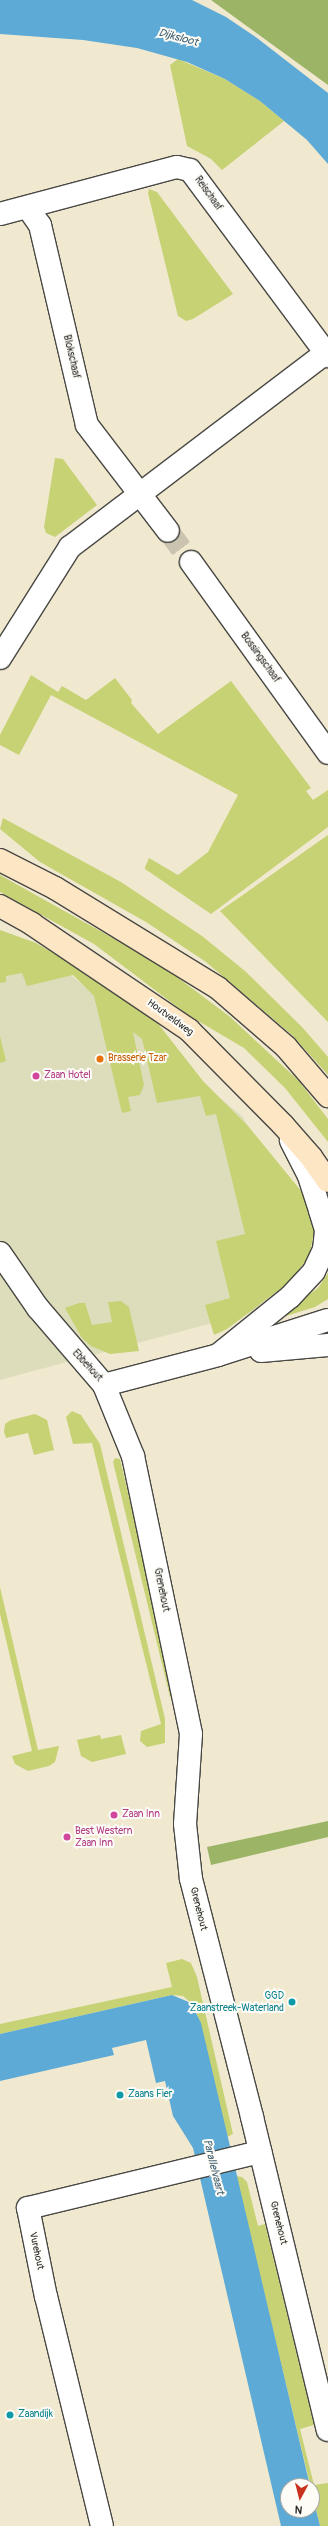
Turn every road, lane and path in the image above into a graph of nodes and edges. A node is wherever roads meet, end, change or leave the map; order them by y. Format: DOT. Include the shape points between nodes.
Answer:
graph roads {
  1 [pos="28,208"];
  2 [pos="0,214"];
  3 [pos="327,355"];
  4 [pos="141,494"];
  5 [pos="168,531"];
  6 [pos="191,562"];
  7 [pos="0,658"];
  8 [pos="328,753"];
  9 [pos="0,860"];
  10 [pos="0,906"];
  11 [pos="328,1096"];
  12 [pos="283,1125"];
  13 [pos="328,1181"];
  14 [pos="0,1254"];
  15 [pos="328,1320"];
  16 [pos="328,1344"];
  17 [pos="218,1355"];
  18 [pos="104,1385"];
  19 [pos="251,2154"];
  20 [pos="328,2430"];
  21 [pos="102,2526"];
  1 -- 2 [label="street, Reischaaf"];
  1 -- 3 [label="street, Reischaaf" via="177,167 190,170"];
  1 -- 4 [label="street, Blokschaaf" via="40,225 87,425"];
  3 -- 4 [label="street"];
  4 -- 5 [label="street"];
  4 -- 7 [label="street" via="70,546"];
  6 -- 8 [label="street, Bossingschaaf"];
  9 -- 11 [label="street" via="55,888 218,988 286,1047"];
  10 -- 12 [label="street, Houtveldweg" via="32,924 189,1030"];
  12 -- 13 [label="street, Houtveldweg" via="311,1156"];
  12 -- 17 [label="street" via="308,1174 320,1210 326,1230 324,1250 314,1271 290,1297"];
  14 -- 18 [label="street, Ebbehout" via="38,1308"];
  15 -- 17 [label="street, Ebbehout"];
  16 -- 17 [label="street, Ebbehout"];
  17 -- 18 [label="street, Ebbehout"];
  18 -- 19 [label="street, Grenehout" via="133,1456 187,1712 190,1734 184,1824 191,1879"];
  19 -- 20 [label="street, Grenehout"];
  19 -- 21 [label="street, Vurehout" via="28,2208 46,2297"];
}
